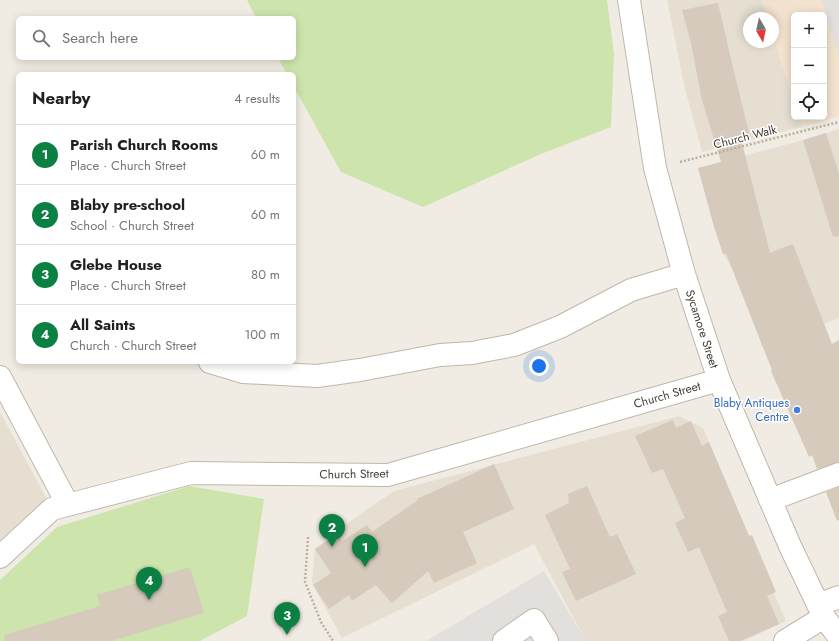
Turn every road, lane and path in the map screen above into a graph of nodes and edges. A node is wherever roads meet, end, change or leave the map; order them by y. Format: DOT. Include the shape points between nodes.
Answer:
graph roads {
  1 [pos="629,0"];
  2 [pos="839,122"];
  3 [pos="655,168"];
  4 [pos="684,274"];
  5 [pos="217,364"];
  6 [pos="0,377"];
  7 [pos="719,380"];
  8 [pos="839,474"];
  9 [pos="770,500"];
  10 [pos="68,505"];
  11 [pos="308,537"];
  12 [pos="0,557"];
  13 [pos="839,597"];
  14 [pos="821,611"];
  15 [pos="839,637"];
  16 [pos="333,641"];
  17 [pos="504,641"];
  18 [pos="547,641"];
  19 [pos="785,641"];
  1 -- 3 [label="street, Sycamore Street"];
  2 -- 3 [label="path, Church Walk"];
  3 -- 4 [label="street, Sycamore Street"];
  4 -- 5 [label="street" via="631,290 560,327 514,345 317,376 243,372"];
  4 -- 7 [label="street, Sycamore Street"];
  6 -- 10 [label="street"];
  7 -- 9 [label="street, Sycamore Street"];
  7 -- 10 [label="street, Church Street" via="388,475 191,473"];
  8 -- 9 [label="street"];
  9 -- 14 [label="street, Sycamore Street"];
  10 -- 12 [label="street, Church Street" via="52,509"];
  11 -- 16 [label="path" via="305,582 321,622"];
  13 -- 14 [label="street"];
  14 -- 15 [label="street, Sycamore Street"];
  14 -- 19 [label="street"];
  17 -- 18 [label="street" via="534,620"];
}
